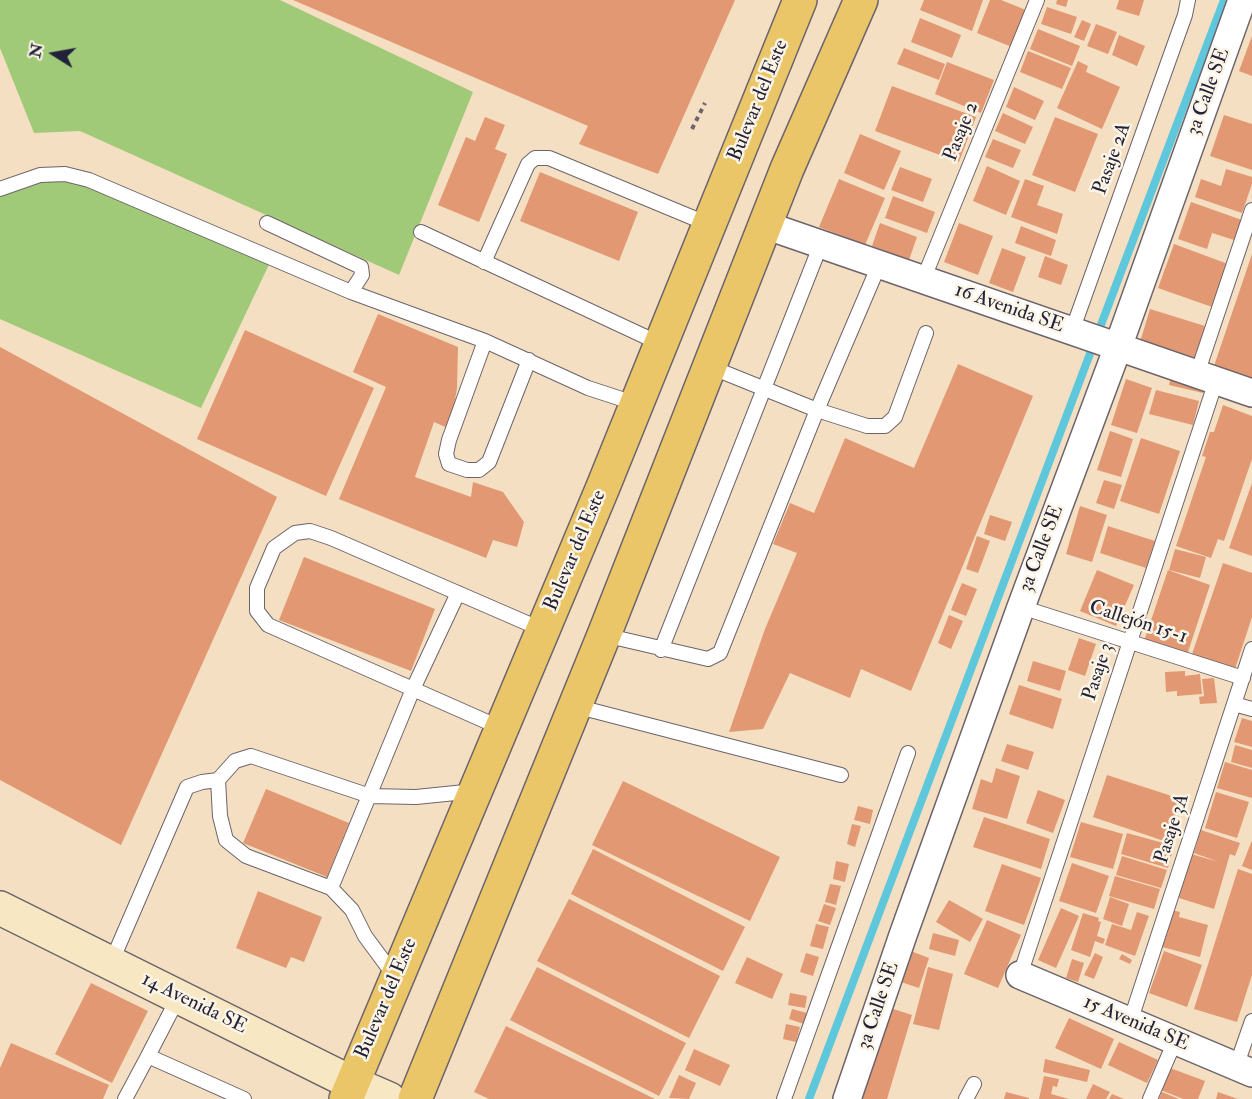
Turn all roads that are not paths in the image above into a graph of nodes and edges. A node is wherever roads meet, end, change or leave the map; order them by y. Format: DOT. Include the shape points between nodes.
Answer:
graph roads {
  1 [pos="800,0"];
  2 [pos="861,0"];
  3 [pos="1037,0"];
  4 [pos="1188,0"];
  5 [pos="1242,0"];
  6 [pos="0,189"];
  7 [pos="1252,210"];
  8 [pos="267,223"];
  9 [pos="708,224"];
  10 [pos="765,225"];
  11 [pos="421,232"];
  12 [pos="821,244"];
  13 [pos="484,262"];
  14 [pos="879,265"];
  15 [pos="923,280"];
  16 [pos="351,292"];
  17 [pos="1072,331"];
  18 [pos="926,333"];
  19 [pos="485,341"];
  20 [pos="661,344"];
  21 [pos="1118,347"];
  22 [pos="529,360"];
  23 [pos="708,366"];
  24 [pos="1206,377"];
  25 [pos="765,389"];
  26 [pos="1252,393"];
  27 [pos="637,405"];
  28 [pos="817,410"];
  29 [pos="458,593"];
  30 [pos="1021,607"];
  31 [pos="543,630"];
  32 [pos="604,636"];
  33 [pos="1130,641"];
  34 [pos="1252,649"];
  35 [pos="661,650"];
  36 [pos="1243,678"];
  37 [pos="413,689"];
  38 [pos="1234,704"];
  39 [pos="575,706"];
  40 [pos="1252,709"];
  41 [pos="501,728"];
  42 [pos="908,753"];
  43 [pos="841,775"];
  44 [pos="218,780"];
  45 [pos="475,791"];
  46 [pos="370,796"];
  47 [pos="331,888"];
  48 [pos="0,908"];
  49 [pos="111,963"];
  50 [pos="1020,975"];
  51 [pos="396,978"];
  52 [pos="179,996"];
  53 [pos="1252,1021"];
  54 [pos="1130,1022"];
  55 [pos="1175,1041"];
  56 [pos="148,1056"];
  57 [pos="1244,1070"];
  58 [pos="974,1084"];
  59 [pos="349,1091"];
  60 [pos="125,1099"];
  61 [pos="244,1099"];
  62 [pos="389,1099"];
  63 [pos="415,1099"];
  64 [pos="784,1099"];
  65 [pos="847,1099"];
  66 [pos="966,1099"];
  67 [pos="1150,1099"];
  1 -- 9 [label="highway, Bulevar del Este"];
  2 -- 10 [label="highway" via="822,72"];
  3 -- 15 [label="lane, Pasaje 2"];
  4 -- 17 [label="lane, Pasaje 2A"];
  5 -- 21 [label="street, 3a Calle SE"];
  6 -- 16 [label="lane" via="40,175 65,174 89,180"];
  7 -- 24 [label="lane, Pasaje 3"];
  8 -- 16 [label="lane" via="361,267 362,275"];
  9 -- 13 [label="lane" via="549,158 535,158 528,164"];
  9 -- 20 [label="highway, Bulevar del Este"];
  10 -- 12 [label="street, 16 Avenida SE"];
  10 -- 23 [label="highway"];
  11 -- 13 [label="lane"];
  12 -- 14 [label="street, 16 Avenida SE"];
  12 -- 25 [label="lane"];
  13 -- 20 [label="lane"];
  14 -- 15 [label="street, 16 Avenida SE"];
  14 -- 28 [label="lane"];
  15 -- 17 [label="street, 16 Avenida SE"];
  16 -- 19 [label="lane"];
  17 -- 21 [label="street, 16 Avenida SE"];
  18 -- 28 [label="lane" via="895,417 885,426 867,426"];
  19 -- 22 [label="lane"];
  19 -- 22 [label="lane" via="449,440 446,454 450,464 479,470 489,462"];
  20 -- 27 [label="highway, Bulevar del Este"];
  21 -- 24 [label="street, 16 Avenida SE"];
  21 -- 30 [label="street, 3a Calle SE"];
  22 -- 27 [label="lane" via="588,388"];
  23 -- 25 [label="lane"];
  23 -- 32 [label="highway"];
  24 -- 26 [label="street, 16 Avenida SE"];
  24 -- 33 [label="lane, Pasaje 3"];
  25 -- 28 [label="lane"];
  25 -- 35 [label="lane"];
  27 -- 31 [label="highway, Bulevar del Este"];
  28 -- 35 [label="lane" via="720,653 708,659"];
  29 -- 31 [label="lane"];
  29 -- 37 [label="lane"];
  29 -- 37 [label="lane" via="310,531 295,533 274,548 257,588 257,611 268,625"];
  30 -- 33 [label="lane, Callejón 15-1"];
  30 -- 65 [label="street, 3a Calle SE"];
  31 -- 41 [label="highway, Bulevar del Este"];
  32 -- 35 [label="lane"];
  32 -- 39 [label="highway"];
  33 -- 36 [label="lane, Callejón 15-1"];
  33 -- 50 [label="lane, Pasaje 3"];
  34 -- 36 [label="lane, Pasaje 3A"];
  36 -- 38 [label="lane, Pasaje 3A"];
  37 -- 41 [label="lane"];
  37 -- 46 [label="lane"];
  38 -- 40 [label="lane"];
  38 -- 54 [label="lane, Pasaje 3A"];
  39 -- 43 [label="lane"];
  39 -- 63 [label="highway"];
  41 -- 45 [label="highway, Bulevar del Este"];
  42 -- 64 [label="lane"];
  44 -- 46 [label="lane" via="235,761 251,756"];
  44 -- 47 [label="lane" via="226,840 246,856"];
  44 -- 49 [label="lane" via="187,787"];
  45 -- 46 [label="lane"];
  45 -- 51 [label="highway, Bulevar del Este"];
  46 -- 47 [label="lane"];
  47 -- 51 [label="lane" via="351,910"];
  48 -- 49 [label="street, 14 Avenida SE"];
  49 -- 52 [label="street, 14 Avenida SE"];
  50 -- 54 [label="street, 15 Avenida SE"];
  51 -- 59 [label="highway, Bulevar del Este"];
  52 -- 56 [label="lane"];
  52 -- 59 [label="street, 14 Avenida SE"];
  53 -- 57 [label="lane"];
  54 -- 55 [label="street, 15 Avenida SE"];
  55 -- 57 [label="street, 15 Avenida SE"];
  55 -- 67 [label="lane"];
  56 -- 60 [label="lane"];
  56 -- 61 [label="lane"];
  58 -- 66 [label="lane"];
  59 -- 62 [label="street, 14 Avenida SE"];
}
